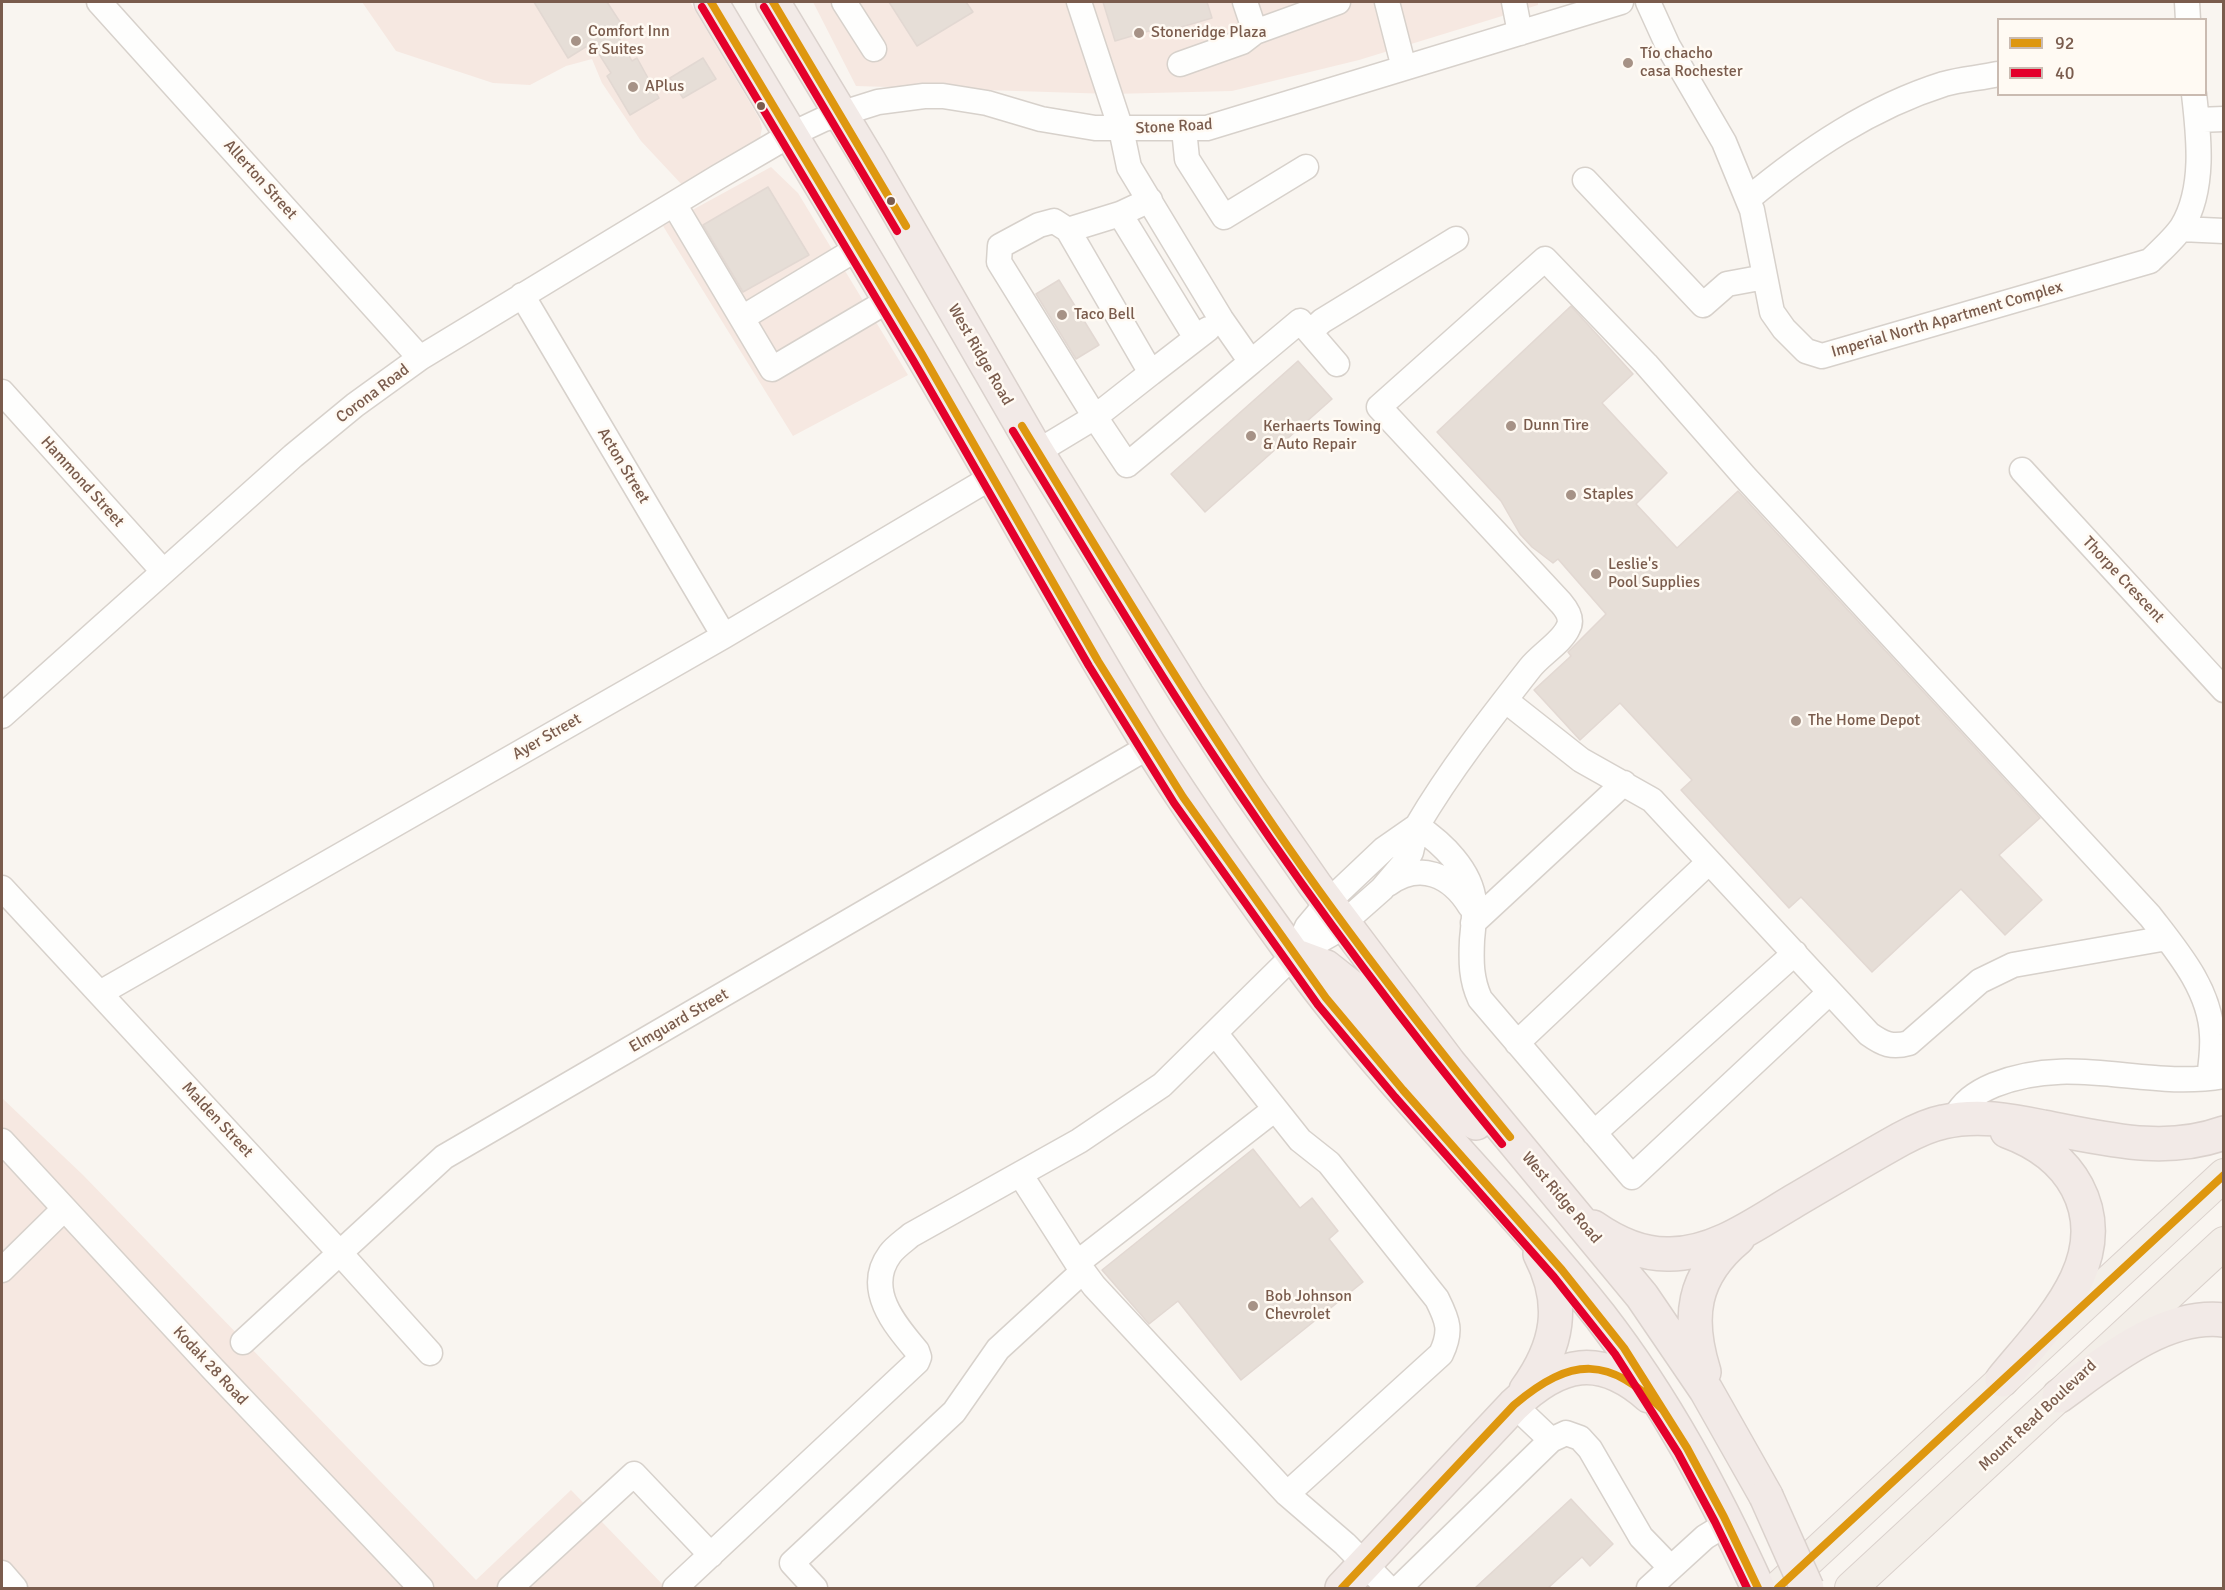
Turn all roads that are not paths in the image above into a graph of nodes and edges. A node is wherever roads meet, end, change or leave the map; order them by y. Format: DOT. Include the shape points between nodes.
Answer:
graph roads {
  1 [pos="99,2"];
  2 [pos="711,2"];
  3 [pos="773,2"];
  4 [pos="844,2"];
  5 [pos="1079,2"];
  6 [pos="1245,2"];
  7 [pos="1338,2"];
  8 [pos="1387,2"];
  9 [pos="1514,2"];
  10 [pos="1621,2"];
  11 [pos="1648,2"];
  12 [pos="2187,2"];
  13 [pos="2188,18"];
  14 [pos="1255,32"];
  15 [pos="1520,33"];
  16 [pos="874,49"];
  17 [pos="1180,64"];
  18 [pos="1404,68"];
  19 [pos="1997,74"];
  20 [pos="2194,96"];
  21 [pos="840,112"];
  22 [pos="2223,119"];
  23 [pos="2197,120"];
  24 [pos="1121,129"];
  25 [pos="1184,129"];
  26 [pos="790,135"];
  27 [pos="1306,167"];
  28 [pos="1585,180"];
  29 [pos="1748,199"];
  30 [pos="1150,200"];
  31 [pos="674,204"];
  32 [pos="1120,213"];
  33 [pos="2181,229"];
  34 [pos="1068,230"];
  35 [pos="2223,231"];
  36 [pos="1456,239"];
  37 [pos="858,248"];
  38 [pos="1765,278"];
  39 [pos="522,296"];
  40 [pos="889,300"];
  41 [pos="742,318"];
  42 [pos="1221,319"];
  43 [pos="1310,332"];
  44 [pos="1196,338"];
  45 [pos="420,358"];
  46 [pos="1251,362"];
  47 [pos="1337,364"];
  48 [pos="1151,373"];
  49 [pos="2,392"];
  50 [pos="1095,417"];
  51 [pos="1037,452"];
  52 [pos="2022,470"];
  53 [pos="992,477"];
  54 [pos="163,571"];
  55 [pos="724,636"];
  56 [pos="2223,690"];
  57 [pos="1505,700"];
  58 [pos="2,716"];
  59 [pos="1150,746"];
  60 [pos="1624,783"];
  61 [pos="1417,826"];
  62 [pos="1709,862"];
  63 [pos="2,888"];
  64 [pos="1382,889"];
  65 [pos="1336,913"];
  66 [pos="1474,920"];
  67 [pos="2167,938"];
  68 [pos="1794,953"];
  69 [pos="1293,955"];
  70 [pos="1830,992"];
  71 [pos="100,993"];
  72 [pos="1215,1033"];
  73 [pos="1517,1043"];
  74 [pos="2216,1077"];
  75 [pos="1275,1109"];
  76 [pos="1953,1120"];
  77 [pos="1594,1133"];
  78 [pos="2223,1133"];
  79 [pos="2,1141"];
  80 [pos="1537,1169"];
  81 [pos="1020,1174"];
  82 [pos="2223,1175"];
  83 [pos="64,1209"];
  84 [pos="1571,1210"];
  85 [pos="1756,1224"];
  86 [pos="1524,1226"];
  87 [pos="2223,1243"];
  88 [pos="339,1252"];
  89 [pos="1080,1267"];
  90 [pos="2,1270"];
  91 [pos="2223,1320"];
  92 [pos="243,1342"];
  93 [pos="430,1353"];
  94 [pos="2002,1380"];
  95 [pos="2059,1396"];
  96 [pos="1514,1404"];
  97 [pos="1726,1423"];
  98 [pos="1676,1426"];
  99 [pos="1551,1440"];
  100 [pos="1287,1494"];
  101 [pos="1729,1525"];
  102 [pos="711,1555"];
  103 [pos="1365,1564"];
  104 [pos="1671,1568"];
  105 [pos="2,1574"];
  106 [pos="15,1588"];
  107 [pos="421,1588"];
  108 [pos="510,1588"];
  109 [pos="675,1588"];
  110 [pos="816,1588"];
  111 [pos="1342,1588"];
  112 [pos="1388,1588"];
  113 [pos="1399,1588"];
  114 [pos="1649,1588"];
  115 [pos="1758,1588"];
  116 [pos="1778,1588"];
  117 [pos="1807,1588"];
  118 [pos="1851,1588"];
  1 -- 45 [label="street, Allerton Street"];
  2 -- 26 [label="highway"];
  3 -- 21 [label="highway, West Ridge Road"];
  4 -- 16 [label="street"];
  5 -- 24 [label="street"];
  6 -- 14 [label="street"];
  7 -- 14 [label="street"];
  8 -- 18 [label="street"];
  9 -- 15 [label="street"];
  10 -- 15 [label="street, Stone Road"];
  11 -- 29 [label="street, Imperial North Apartment Complex" via="1668,46 1724,142"];
  12 -- 13 [label="street"];
  14 -- 17 [label="street" via="1242,42"];
  15 -- 18 [label="street, Stone Road"];
  18 -- 25 [label="street, Stone Road" via="1207,128"];
  19 -- 29 [label="street" via="1946,84 1875,111 1808,153"];
  20 -- 23 [label="street, Imperial North Apartment Complex"];
  21 -- 24 [label="street, Stone Road" via="885,100 943,96 1068,124"];
  21 -- 26 [label="street, Stone Road"];
  21 -- 51 [label="highway, West Ridge Road"];
  22 -- 23 [label="street"];
  23 -- 33 [label="street, Imperial North Apartment Complex" via="2198,179"];
  24 -- 25 [label="street, Stone Road"];
  24 -- 30 [label="street" via="1129,166"];
  25 -- 27 [label="street" via="1187,159 1224,217"];
  26 -- 31 [label="street, Corona Road"];
  26 -- 37 [label="highway"];
  28 -- 38 [label="street" via="1703,305 1727,284"];
  29 -- 38 [label="street, Imperial North Apartment Complex"];
  30 -- 32 [label="street"];
  30 -- 42 [label="street"];
  31 -- 39 [label="street, Corona Road"];
  31 -- 41 [label="street"];
  32 -- 34 [label="street"];
  32 -- 44 [label="street"];
  33 -- 35 [label="street"];
  33 -- 38 [label="street, Imperial North Apartment Complex" via="2150,261 1822,356 1806,351 1772,312"];
  34 -- 48 [label="street"];
  34 -- 50 [label="street" via="1054,221 1039,225 1000,246 999,262"];
  36 -- 43 [label="street"];
  37 -- 40 [label="highway"];
  37 -- 41 [label="street"];
  39 -- 45 [label="street, Corona Road"];
  39 -- 55 [label="street, Acton Street"];
  40 -- 41 [label="street" via="772,369"];
  40 -- 53 [label="highway"];
  42 -- 44 [label="street"];
  42 -- 46 [label="street"];
  43 -- 46 [label="street" via="1300,321"];
  43 -- 47 [label="street"];
  44 -- 48 [label="street"];
  45 -- 54 [label="street, Corona Road" via="293,456"];
  46 -- 50 [label="street" via="1127,465"];
  48 -- 50 [label="street"];
  49 -- 54 [label="street, Hammond Street"];
  50 -- 51 [label="street"];
  51 -- 65 [label="highway, West Ridge Road" via="1206,725"];
  52 -- 56 [label="street, Thorpe Crescent"];
  53 -- 55 [label="street, Ayer Street"];
  53 -- 59 [label="highway"];
  54 -- 58 [label="street, Corona Road"];
  55 -- 71 [label="street, Ayer Street"];
  57 -- 60 [label="street" via="1581,760"];
  57 -- 61 [label="street"];
  57 -- 67 [label="street" via="1568,628 1567,611 1379,407 1545,259 1647,364 1745,477 2136,899"];
  59 -- 69 [label="highway"];
  59 -- 88 [label="street, Elmguard Street" via="444,1157"];
  60 -- 62 [label="street" via="1652,800"];
  60 -- 66 [label="street"];
  61 -- 64 [label="street" via="1411,852"];
  61 -- 65 [label="street" via="1384,849"];
  61 -- 66 [label="street" via="1446,851 1467,878"];
  62 -- 68 [label="street"];
  62 -- 73 [label="street"];
  63 -- 71 [label="street, Malden Street"];
  64 -- 65 [label="street"];
  64 -- 66 [label="street" via="1412,874 1441,877 1458,889"];
  65 -- 69 [label="street" via="1316,944"];
  65 -- 80 [label="highway, West Ridge Road" via="1449,1063"];
  66 -- 73 [label="street" via="1471,966 1475,988"];
  67 -- 70 [label="street" via="2013,965 1980,981 1920,1035 1897,1046 1887,1045 1869,1034"];
  67 -- 74 [label="street" via="2192,974 2207,1005"];
  68 -- 70 [label="street"];
  68 -- 77 [label="street"];
  69 -- 72 [label="street"];
  69 -- 80 [label="highway" via="1326,967 1350,987 1405,1053 1467,1116"];
  69 -- 86 [label="highway" via="1404,1092"];
  70 -- 77 [label="street" via="1632,1177"];
  71 -- 88 [label="street, Malden Street"];
  72 -- 75 [label="street"];
  72 -- 81 [label="street" via="1142,1100"];
  73 -- 77 [label="street"];
  74 -- 76 [label="street" via="2161,1079 2072,1070 2041,1073 2013,1078 1979,1092 1964,1103"];
  75 -- 89 [label="street"];
  75 -- 100 [label="street" via="1300,1140 1329,1163 1437,1299 1446,1318 1448,1339 1441,1354"];
  76 -- 78 [label="highway" via="2000,1119 2145,1144 2180,1144"];
  76 -- 85 [label="highway" via="1901,1138"];
  76 -- 94 [label="highway" via="2002,1129 2045,1150 2069,1174 2087,1215 2088,1249 2078,1279"];
  79 -- 83 [label="street, Kodak 28 Road"];
  80 -- 84 [label="highway, West Ridge Road"];
  81 -- 89 [label="street"];
  81 -- 102 [label="street" via="911,1235 890,1254 880,1282 882,1296 886,1310 917,1351 917,1362"];
  82 -- 94 [label="main road"];
  83 -- 90 [label="street"];
  83 -- 107 [label="street, Kodak 28 Road"];
  84 -- 85 [label="highway" via="1616,1241 1656,1254 1682,1254 1707,1248"];
  84 -- 97 [label="highway, West Ridge Road" via="1642,1296"];
  85 -- 97 [label="highway" via="1714,1262 1700,1288 1694,1316 1703,1370"];
  86 -- 96 [label="highway" via="1552,1284 1556,1320 1545,1360"];
  86 -- 98 [label="highway" via="1602,1320"];
  87 -- 95 [label="main road, Mount Read Boulevard"];
  88 -- 92 [label="street, Elmguard Street"];
  88 -- 93 [label="street, Malden Street"];
  89 -- 100 [label="street"];
  89 -- 110 [label="street" via="998,1349 954,1412 792,1563"];
  91 -- 95 [label="highway" via="2193,1320 2163,1330 2119,1354"];
  94 -- 116 [label="main road"];
  95 -- 118 [label="main road, Mount Read Boulevard"];
  96 -- 98 [label="highway" via="1542,1381 1562,1372 1600,1368 1639,1387"];
  96 -- 99 [label="street"];
  96 -- 103 [label="highway"];
  97 -- 117 [label="highway, West Ridge Road, bridge" via="1766,1496"];
  98 -- 101 [label="highway"];
  99 -- 104 [label="street" via="1566,1433 1585,1443 1641,1537"];
  99 -- 113 [label="street"];
  100 -- 103 [label="street"];
  101 -- 104 [label="street" via="1705,1537"];
  101 -- 115 [label="highway"];
  102 -- 108 [label="street" via="634,1474"];
  102 -- 109 [label="street"];
  103 -- 111 [label="highway"];
  103 -- 112 [label="street"];
  104 -- 114 [label="street"];
  105 -- 106 [label="street"];
}
